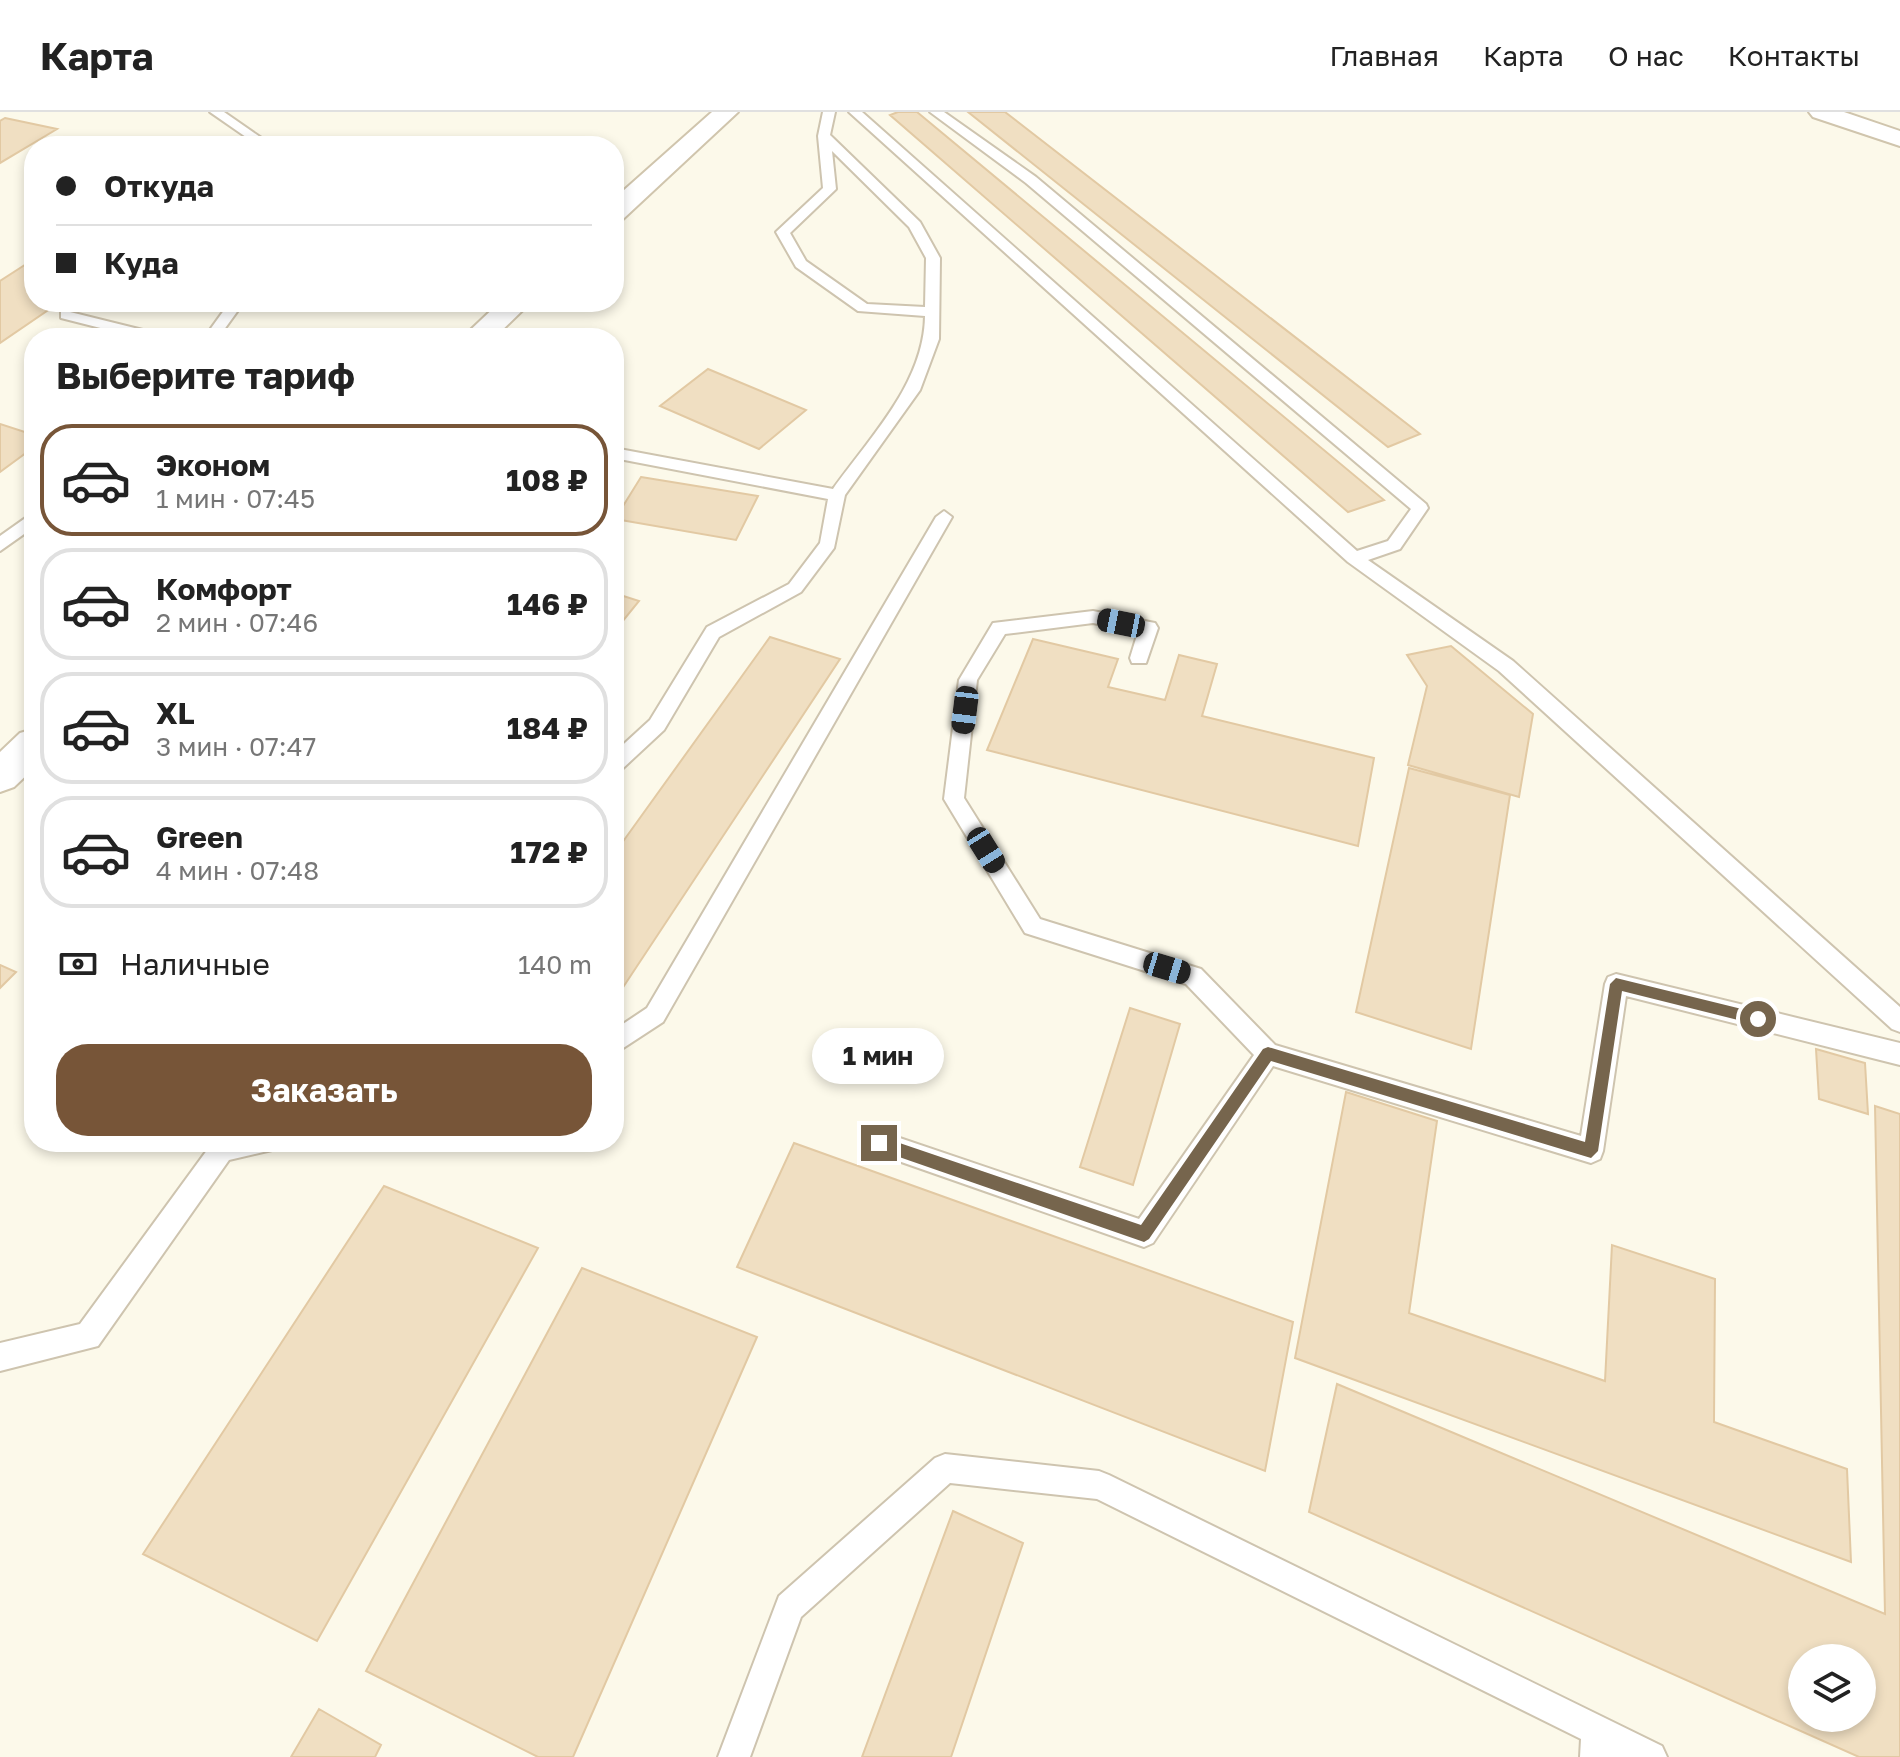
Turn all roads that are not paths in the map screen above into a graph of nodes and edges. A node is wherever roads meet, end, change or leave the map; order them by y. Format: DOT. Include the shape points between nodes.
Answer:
graph roads {
  1 [pos="216,112"];
  2 [pos="726,112"];
  3 [pos="829,112"];
  4 [pos="855,112"];
  5 [pos="936,112"];
  6 [pos="1821,112"];
  7 [pos="252,136"];
  8 [pos="824,136"];
  9 [pos="1900,139"];
  10 [pos="624,204"];
  11 [pos="506,312"];
  12 [pos="932,312"];
  13 [pos="66,315"];
  14 [pos="118,328"];
  15 [pos="488,328"];
  16 [pos="624,455"];
  17 [pos="837,495"];
  18 [pos="944,517"];
  19 [pos="24,526"];
  20 [pos="0,545"];
  21 [pos="1354,558"];
  22 [pos="1139,658"];
  23 [pos="24,753"];
  24 [pos="624,756"];
  25 [pos="0,776"];
  26 [pos="1900,1022"];
  27 [pos="624,1036"];
  28 [pos="1268,1054"];
  29 [pos="1900,1054"];
  30 [pos="879,1143"];
  31 [pos="220,1152"];
  32 [pos="0,1357"];
  33 [pos="1597,1744"];
  34 [pos="734,1757"];
  35 [pos="1651,1757"];
  1 -- 7 [label="lane"];
  2 -- 10 [label="street"];
  3 -- 8 [label="lane"];
  4 -- 21 [label="lane"];
  5 -- 21 [label="lane" via="1031,180 1420,508 1394,545"];
  6 -- 9 [label="street"];
  8 -- 12 [label="lane" via="915,225 933,258"];
  8 -- 12 [label="lane" via="830,189 783,232 801,264 863,308"];
  11 -- 15 [label="street"];
  12 -- 17 [label="lane" via="932,339 912,390"];
  13 -- 14 [label="lane"];
  16 -- 17 [label="lane"];
  17 -- 24 [label="lane" via="828,544 795,588 713,632 657,725"];
  18 -- 27 [label="lane" via="655,1015"];
  19 -- 20 [label="lane"];
  21 -- 26 [label="lane" via="1506,666"];
  22 -- 28 [label="lane" via="1149,628 1093,617 999,628 968,680 954,799 1033,926 1193,976"];
  23 -- 25 [label="street"];
  28 -- 29 [label="lane" via="1591,1151 1616,984"];
  28 -- 30 [label="lane" via="1144,1234"];
  31 -- 32 [label="lane" via="88,1336"];
  33 -- 34 [label="lane" via="1099,1485 945,1468 790,1607"];
  33 -- 35 [label="lane"];
}
